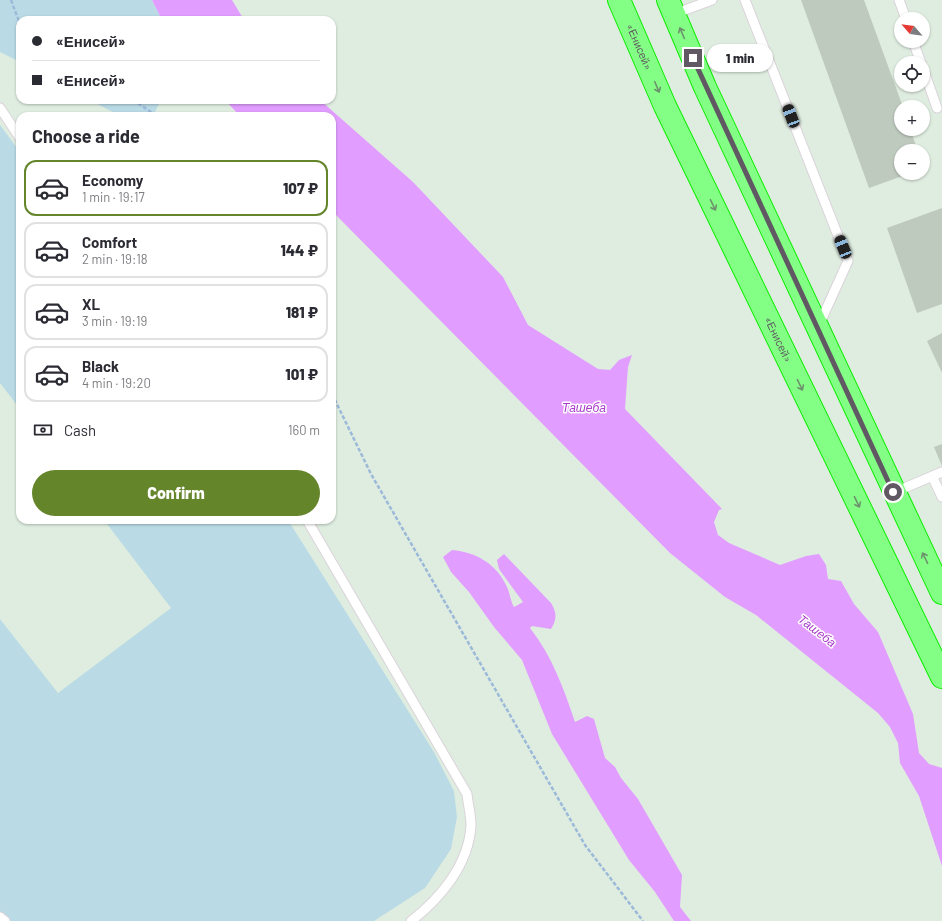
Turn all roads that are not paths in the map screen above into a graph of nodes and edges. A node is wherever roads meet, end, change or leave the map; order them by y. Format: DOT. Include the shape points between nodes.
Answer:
graph roads {
  1 [pos="619,0"];
  2 [pos="712,0"];
  3 [pos="745,0"];
  4 [pos="899,0"];
  5 [pos="671,7"];
  6 [pos="903,12"];
  7 [pos="930,88"];
  8 [pos="0,108"];
  9 [pos="937,108"];
  10 [pos="16,132"];
  11 [pos="817,328"];
  12 [pos="942,472"];
  13 [pos="932,476"];
  14 [pos="893,492"];
  15 [pos="942,497"];
  16 [pos="309,524"];
  17 [pos="942,593"];
  18 [pos="942,677"];
  19 [pos="0,917"];
  20 [pos="5,921"];
  21 [pos="411,921"];
  1 -- 18 [label="highway, «Енисей», one-way" via="669,113"];
  2 -- 5 [label="lane"];
  3 -- 11 [label="lane" via="848,261"];
  4 -- 6 [label="lane"];
  11 -- 5 [label="highway, one-way"];
  7 -- 9 [label="lane"];
  8 -- 10 [label="lane"];
  11 -- 14 [label="highway"];
  12 -- 13 [label="lane"];
  13 -- 14 [label="lane"];
  13 -- 15 [label="lane"];
  17 -- 14 [label="highway, one-way"];
  16 -- 21 [label="lane" via="467,794 471,824 464,857 448,884"];
  19 -- 20 [label="lane"];
}
